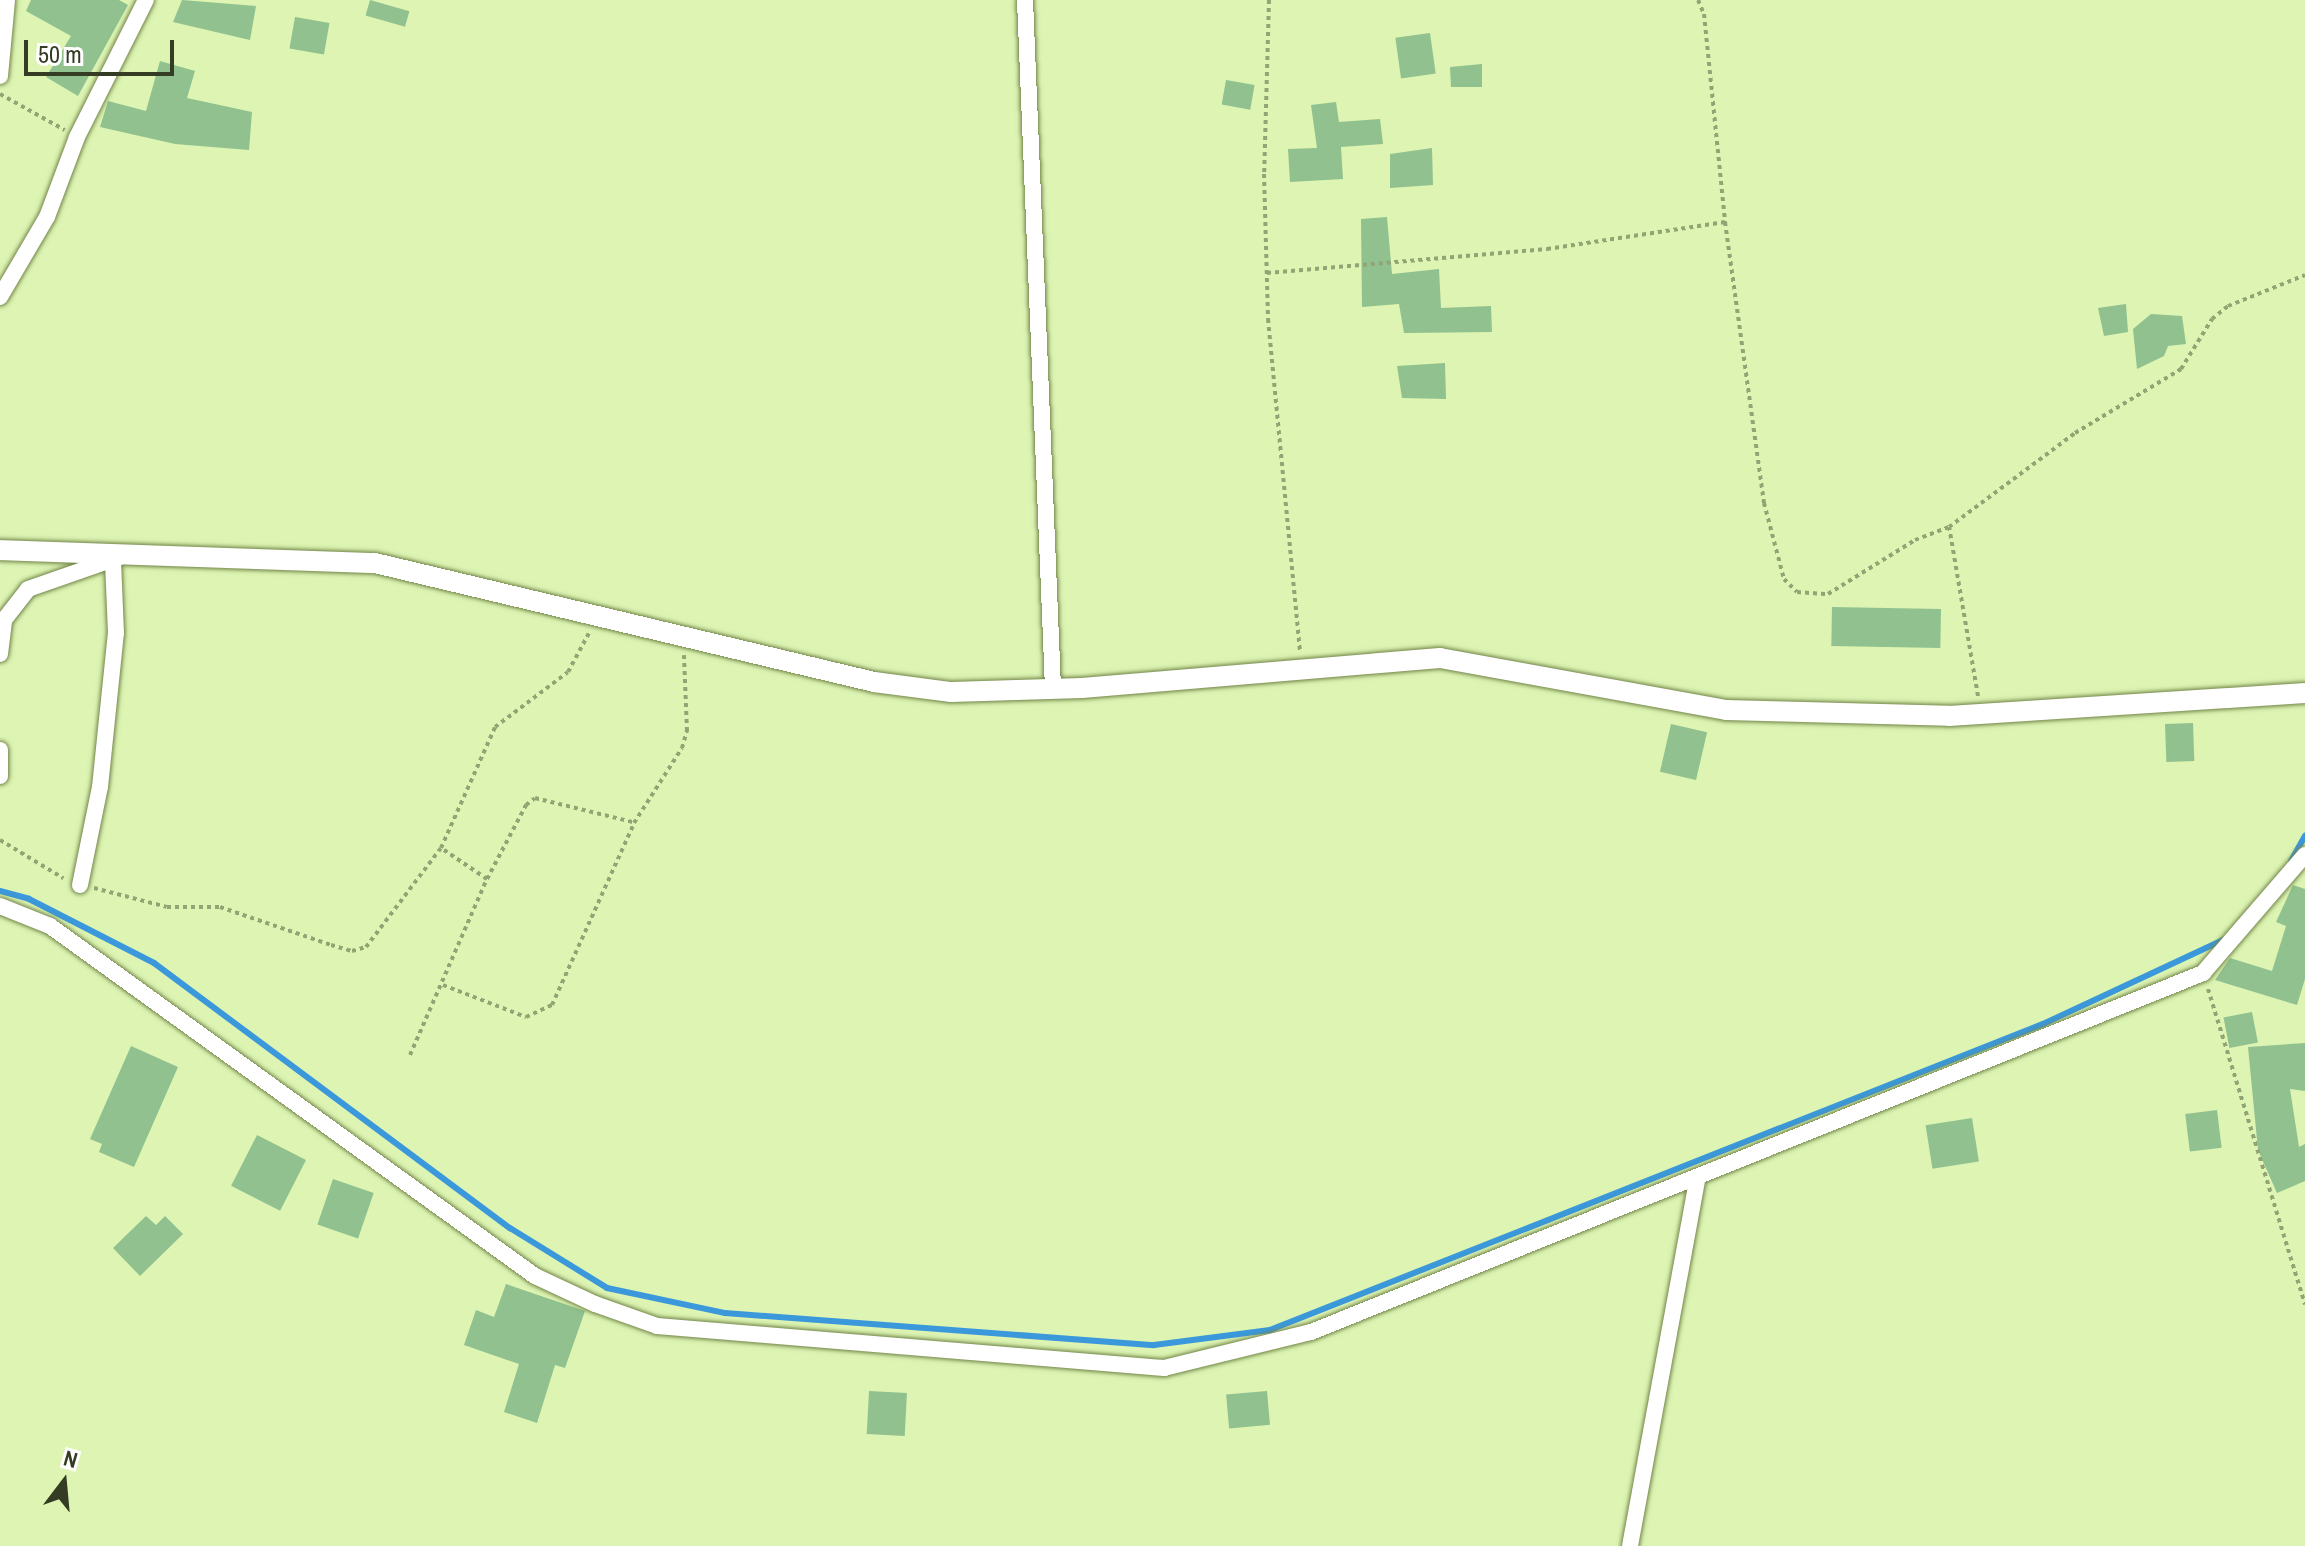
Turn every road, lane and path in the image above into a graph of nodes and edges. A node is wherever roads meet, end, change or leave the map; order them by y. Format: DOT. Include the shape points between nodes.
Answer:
graph roads {
  1 [pos="7,0"];
  2 [pos="1025,0"];
  3 [pos="1269,0"];
  4 [pos="1698,0"];
  5 [pos="140,2"];
  6 [pos="0,76"];
  7 [pos="0,94"];
  8 [pos="77,137"];
  9 [pos="1725,222"];
  10 [pos="1267,273"];
  11 [pos="2305,275"];
  12 [pos="0,297"];
  13 [pos="1949,527"];
  14 [pos="0,550"];
  15 [pos="135,551"];
  16 [pos="113,560"];
  17 [pos="597,616"];
  18 [pos="683,637"];
  19 [pos="0,654"];
  20 [pos="1302,670"];
  21 [pos="1053,688"];
  22 [pos="2305,693"];
  23 [pos="1981,715"];
  24 [pos="0,750"];
  25 [pos="0,776"];
  26 [pos="634,823"];
  27 [pos="0,840"];
  28 [pos="441,848"];
  29 [pos="2305,855"];
  30 [pos="487,879"];
  31 [pos="80,885"];
  32 [pos="0,906"];
  33 [pos="2203,973"];
  34 [pos="443,985"];
  35 [pos="410,1055"];
  36 [pos="1698,1177"];
  37 [pos="2305,1304"];
  38 [pos="1630,1546"];
  1 -- 6 [label="street"];
  2 -- 21 [label="street"];
  3 -- 10 [label="path"];
  4 -- 9 [label="path" via="1704,14"];
  5 -- 8 [label="street"];
  7 -- 8 [label="path"];
  8 -- 12 [label="street" via="47,217"];
  9 -- 10 [label="path" via="1547,249"];
  9 -- 13 [label="path" via="1764,503 1784,579 1797,592 1828,594 1915,540"];
  10 -- 20 [label="path"];
  11 -- 13 [label="path" via="2228,306 2212,319 2181,369 2075,433"];
  13 -- 23 [label="path"];
  14 -- 15 [label="street"];
  15 -- 16 [label="street"];
  15 -- 17 [label="street" via="375,563"];
  16 -- 19 [label="street" via="28,589 4,620"];
  16 -- 31 [label="street" via="116,633 100,787"];
  17 -- 18 [label="street"];
  17 -- 28 [label="path" via="568,672 495,727"];
  18 -- 21 [label="street" via="874,682 951,692"];
  18 -- 26 [label="path" via="687,731 682,748"];
  20 -- 21 [label="street"];
  20 -- 23 [label="street" via="1440,658 1726,710"];
  22 -- 23 [label="street"];
  24 -- 25 [label="street"];
  26 -- 30 [label="path" via="535,798 526,805"];
  26 -- 34 [label="path" via="552,1005 526,1017"];
  27 -- 31 [label="path"];
  28 -- 30 [label="path"];
  28 -- 31 [label="path" via="366,947 352,951 220,907 167,907"];
  29 -- 33 [label="street"];
  30 -- 34 [label="path"];
  32 -- 36 [label="street" via="50,926 535,1276 657,1326 1164,1368 1311,1332"];
  33 -- 36 [label="street"];
  33 -- 37 [label="path"];
  34 -- 35 [label="path"];
  36 -- 38 [label="street"];
}
